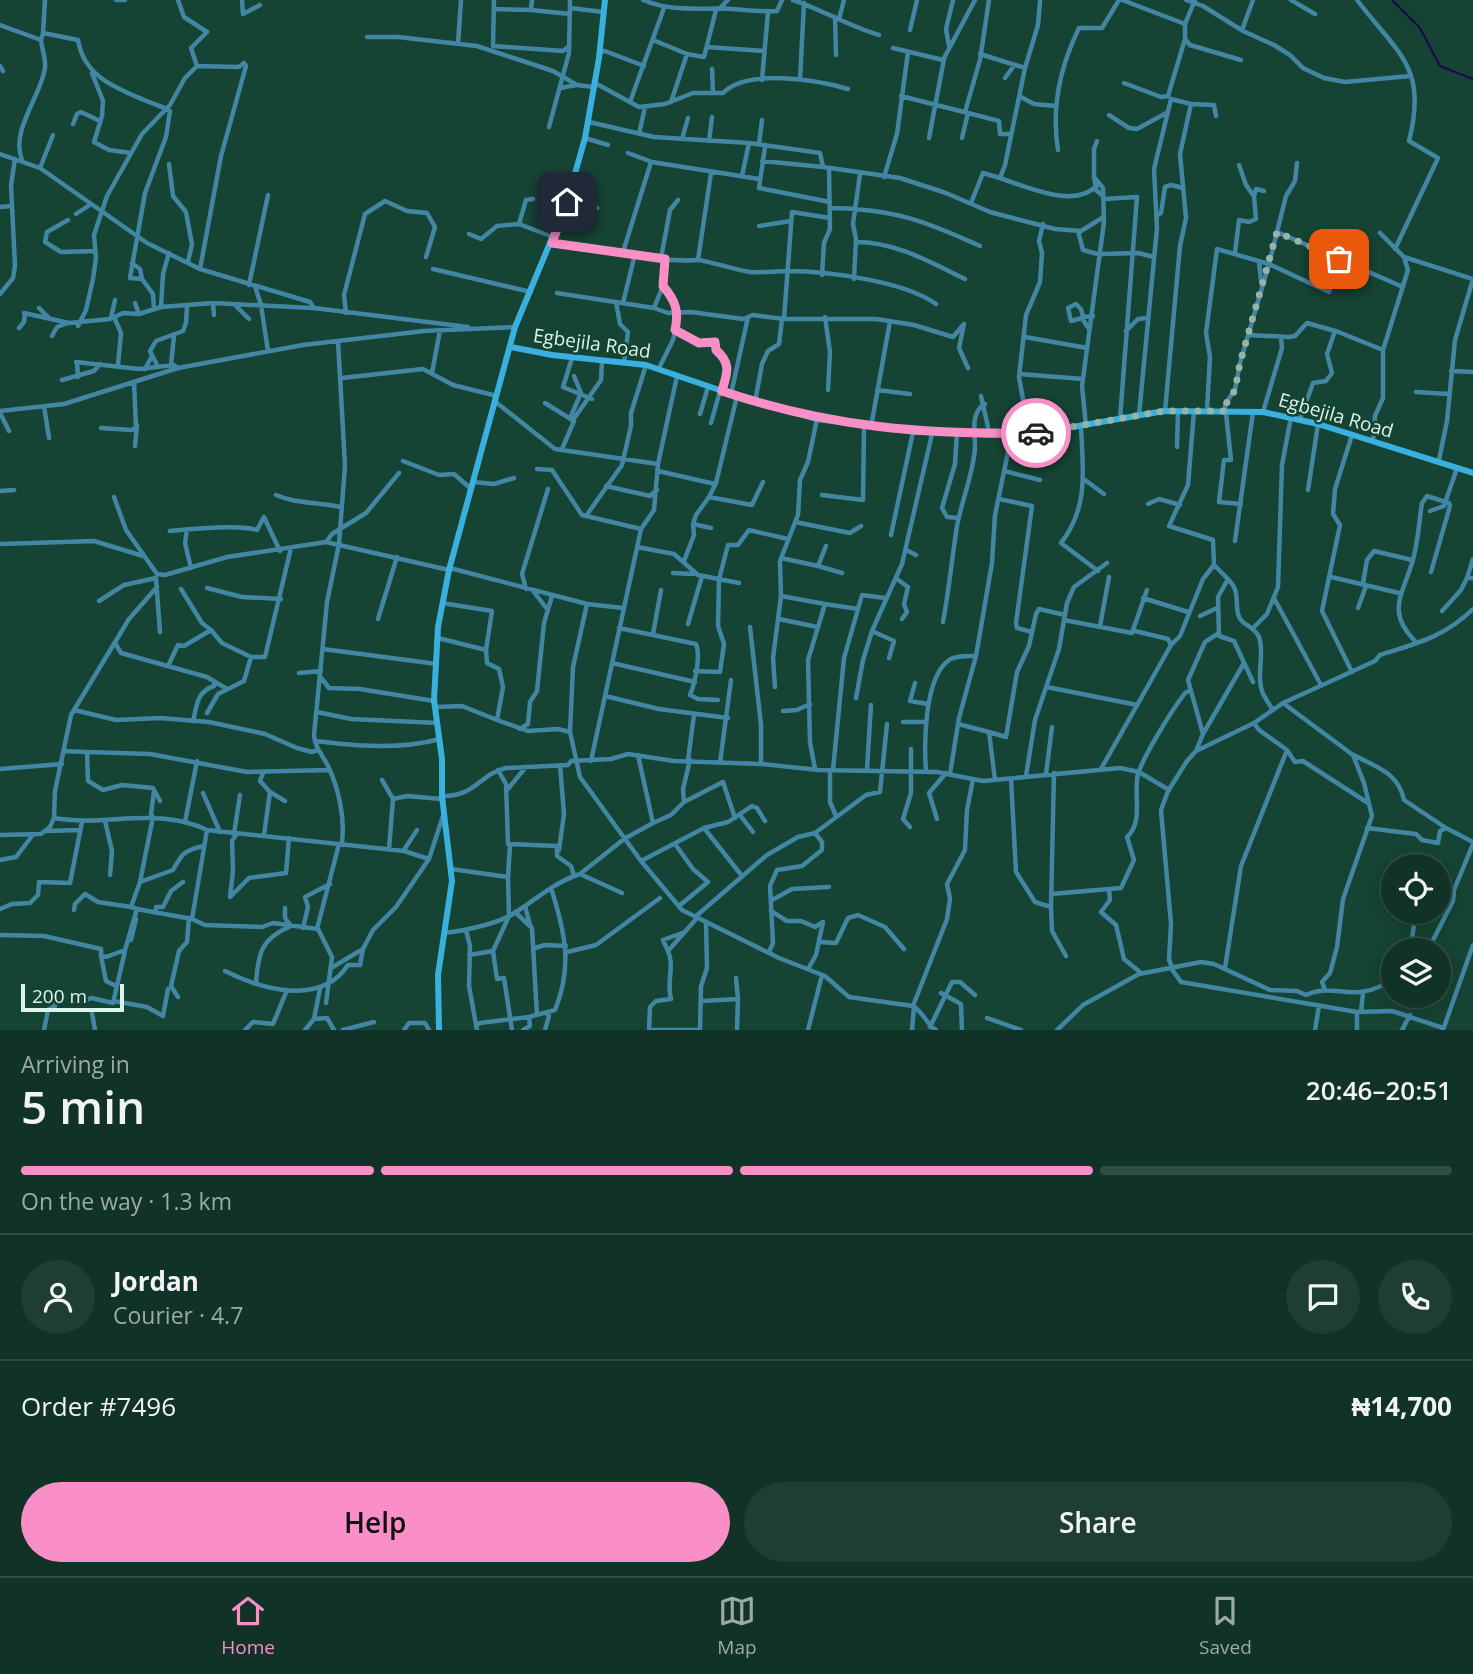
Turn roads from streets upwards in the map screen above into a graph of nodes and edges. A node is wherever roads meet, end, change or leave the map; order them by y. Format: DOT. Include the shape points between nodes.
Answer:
graph roads {
  1 [pos="45,0"];
  2 [pos="116,0"];
  3 [pos="125,0"];
  4 [pos="178,0"];
  5 [pos="242,0"];
  6 [pos="461,0"];
  7 [pos="494,0"];
  8 [pos="532,0"];
  9 [pos="570,0"];
  10 [pos="605,0"];
  11 [pos="645,0"];
  12 [pos="676,0"];
  13 [pos="728,0"];
  14 [pos="782,0"];
  15 [pos="793,0"];
  16 [pos="844,0"];
  17 [pos="917,0"];
  18 [pos="953,0"];
  19 [pos="975,0"];
  20 [pos="989,0"];
  21 [pos="1039,0"];
  22 [pos="1121,0"];
  23 [pos="1186,0"];
  24 [pos="1252,0"];
  25 [pos="1291,0"];
  26 [pos="1357,0"];
  27 [pos="1195,2"];
  28 [pos="1300,2"];
  29 [pos="804,4"];
  30 [pos="260,5"];
  31 [pos="664,8"];
  32 [pos="494,9"];
  33 [pos="672,9"];
  34 [pos="531,10"];
  35 [pos="716,10"];
  36 [pos="570,11"];
  37 [pos="603,12"];
  38 [pos="768,12"];
  39 [pos="1315,14"];
  40 [pos="837,17"];
  41 [pos="1185,24"];
  42 [pos="0,25"];
  43 [pos="910,30"];
  44 [pos="1241,30"];
  45 [pos="43,33"];
  46 [pos="879,35"];
  47 [pos="367,37"];
  48 [pos="1185,39"];
  49 [pos="41,40"];
  50 [pos="653,40"];
  51 [pos="458,44"];
  52 [pos="569,46"];
  53 [pos="707,47"];
  54 [pos="949,47"];
  55 [pos="893,48"];
  56 [pos="764,51"];
  57 [pos="600,52"];
  58 [pos="908,52"];
  59 [pos="687,54"];
  60 [pos="980,54"];
  61 [pos="836,55"];
  62 [pos="944,59"];
  63 [pos="1241,60"];
  64 [pos="197,66"];
  65 [pos="644,66"];
  66 [pos="1014,66"];
  67 [pos="1025,68"];
  68 [pos="712,69"];
  69 [pos="92,73"];
  70 [pos="1410,76"];
  71 [pos="562,78"];
  72 [pos="1005,78"];
  73 [pos="762,80"];
  74 [pos="800,80"];
  75 [pos="1124,83"];
  76 [pos="577,85"];
  77 [pos="594,85"];
  78 [pos="559,88"];
  79 [pos="848,89"];
  80 [pos="713,93"];
  81 [pos="901,96"];
  82 [pos="1020,97"];
  83 [pos="1170,97"];
  84 [pos="630,102"];
  85 [pos="671,102"];
  86 [pos="1191,104"];
  87 [pos="937,105"];
  88 [pos="1056,106"];
  89 [pos="645,107"];
  90 [pos="167,108"];
  91 [pos="1168,112"];
  92 [pos="966,113"];
  93 [pos="1109,115"];
  94 [pos="1216,116"];
  95 [pos="712,117"];
  96 [pos="688,118"];
  97 [pos="762,120"];
  98 [pos="100,121"];
  99 [pos="589,122"];
  100 [pos="72,124"];
  101 [pos="549,127"];
  102 [pos="639,134"];
  103 [pos="1010,134"];
  104 [pos="52,135"];
  105 [pos="585,138"];
  106 [pos="929,138"];
  107 [pos="961,138"];
  108 [pos="682,139"];
  109 [pos="709,141"];
  110 [pos="1097,141"];
  111 [pos="749,143"];
  112 [pos="608,145"];
  113 [pos="762,146"];
  114 [pos="1058,150"];
  115 [pos="131,153"];
  116 [pos="628,153"];
  117 [pos="0,154"];
  118 [pos="15,159"];
  119 [pos="22,161"];
  120 [pos="651,162"];
  121 [pos="762,162"];
  122 [pos="1297,163"];
  123 [pos="169,164"];
  124 [pos="1239,165"];
  125 [pos="823,167"];
  126 [pos="40,168"];
  127 [pos="830,168"];
  128 [pos="711,173"];
  129 [pos="860,174"];
  130 [pos="1094,175"];
  131 [pos="742,176"];
  132 [pos="884,177"];
  133 [pos="759,178"];
  134 [pos="1000,178"];
  135 [pos="1100,183"];
  136 [pos="1154,187"];
  137 [pos="1095,188"];
  138 [pos="1165,188"];
  139 [pos="1183,188"];
  140 [pos="1264,191"];
  141 [pos="268,195"];
  142 [pos="1254,196"];
  143 [pos="1103,198"];
  144 [pos="533,199"];
  145 [pos="678,200"];
  146 [pos="1159,201"];
  147 [pos="567,202"];
  148 [pos="971,203"];
  149 [pos="91,204"];
  150 [pos="830,205"];
  151 [pos="12,206"];
  152 [pos="0,207"];
  153 [pos="597,208"];
  154 [pos="858,208"];
  155 [pos="102,211"];
  156 [pos="76,214"];
  157 [pos="830,218"];
  158 [pos="1102,218"];
  159 [pos="68,220"];
  160 [pos="791,221"];
  161 [pos="519,224"];
  162 [pos="1043,224"];
  163 [pos="759,226"];
  164 [pos="1078,231"];
  165 [pos="1277,232"];
  166 [pos="1380,233"];
  167 [pos="469,234"];
  168 [pos="138,236"];
  169 [pos="553,240"];
  170 [pos="147,243"];
  171 [pos="856,243"];
  172 [pos="980,246"];
  173 [pos="135,248"];
  174 [pos="1395,249"];
  175 [pos="95,251"];
  176 [pos="623,252"];
  177 [pos="169,253"];
  178 [pos="1135,253"];
  179 [pos="635,254"];
  180 [pos="1101,254"];
  181 [pos="1235,254"];
  182 [pos="426,257"];
  183 [pos="1154,257"];
  184 [pos="1404,257"];
  185 [pos="663,259"];
  186 [pos="1339,259"];
  187 [pos="698,260"];
  188 [pos="188,261"];
  189 [pos="1259,261"];
  190 [pos="132,263"];
  191 [pos="1269,264"];
  192 [pos="200,269"];
  193 [pos="433,270"];
  194 [pos="789,271"];
  195 [pos="822,275"];
  196 [pos="142,279"];
  197 [pos="253,279"];
  198 [pos="854,279"];
  199 [pos="965,279"];
  200 [pos="1473,279"];
  201 [pos="249,285"];
  202 [pos="1262,285"];
  203 [pos="663,286"];
  204 [pos="1403,286"];
  205 [pos="255,287"];
  206 [pos="531,292"];
  207 [pos="557,293"];
  208 [pos="0,294"];
  209 [pos="115,300"];
  210 [pos="1465,300"];
  211 [pos="616,302"];
  212 [pos="1473,302"];
  213 [pos="135,303"];
  214 [pos="213,303"];
  215 [pos="623,303"];
  216 [pos="234,304"];
  217 [pos="936,304"];
  218 [pos="261,305"];
  219 [pos="187,306"];
  220 [pos="161,307"];
  221 [pos="178,307"];
  222 [pos="654,307"];
  223 [pos="39,308"];
  224 [pos="314,308"];
  225 [pos="154,309"];
  226 [pos="346,313"];
  227 [pos="139,314"];
  228 [pos="678,314"];
  229 [pos="214,315"];
  230 [pos="187,316"];
  231 [pos="748,316"];
  232 [pos="1093,316"];
  233 [pos="825,317"];
  234 [pos="51,318"];
  235 [pos="113,318"];
  236 [pos="1147,318"];
  237 [pos="249,319"];
  238 [pos="783,319"];
  239 [pos="82,320"];
  240 [pos="890,321"];
  241 [pos="69,323"];
  242 [pos="78,326"];
  243 [pos="515,327"];
  244 [pos="19,328"];
  245 [pos="468,328"];
  246 [pos="1090,329"];
  247 [pos="440,330"];
  248 [pos="675,330"];
  249 [pos="1126,331"];
  250 [pos="1335,331"];
  251 [pos="1248,335"];
  252 [pos="174,336"];
  253 [pos="1025,337"];
  254 [pos="1281,337"];
  255 [pos="338,341"];
  256 [pos="511,347"];
  257 [pos="1087,348"];
  258 [pos="1384,350"];
  259 [pos="268,351"];
  260 [pos="152,356"];
  261 [pos="572,358"];
  262 [pos="602,360"];
  263 [pos="101,363"];
  264 [pos="624,363"];
  265 [pos="118,365"];
  266 [pos="171,365"];
  267 [pos="646,365"];
  268 [pos="158,367"];
  269 [pos="178,368"];
  270 [pos="659,368"];
  271 [pos="968,368"];
  272 [pos="145,369"];
  273 [pos="1451,371"];
  274 [pos="1473,372"];
  275 [pos="432,373"];
  276 [pos="1020,374"];
  277 [pos="574,376"];
  278 [pos="677,376"];
  279 [pos="78,377"];
  280 [pos="342,378"];
  281 [pos="1083,379"];
  282 [pos="62,380"];
  283 [pos="134,382"];
  284 [pos="708,387"];
  285 [pos="828,390"];
  286 [pos="877,390"];
  287 [pos="721,391"];
  288 [pos="1416,392"];
  289 [pos="580,394"];
  290 [pos="910,394"];
  291 [pos="1448,394"];
  292 [pos="734,396"];
  293 [pos="981,397"];
  294 [pos="589,398"];
  295 [pos="497,399"];
  296 [pos="545,402"];
  297 [pos="755,402"];
  298 [pos="985,404"];
  299 [pos="44,406"];
  300 [pos="1178,410"];
  301 [pos="1194,410"];
  302 [pos="1207,410"];
  303 [pos="1166,411"];
  304 [pos="1227,411"];
  305 [pos="1253,411"];
  306 [pos="0,412"];
  307 [pos="1263,412"];
  308 [pos="700,414"];
  309 [pos="1139,415"];
  310 [pos="1291,416"];
  311 [pos="572,419"];
  312 [pos="817,419"];
  313 [pos="1120,419"];
  314 [pos="1300,419"];
  315 [pos="710,423"];
  316 [pos="137,424"];
  317 [pos="1318,424"];
  318 [pos="867,427"];
  319 [pos="988,427"];
  320 [pos="1083,427"];
  321 [pos="101,428"];
  322 [pos="9,431"];
  323 [pos="913,432"];
  324 [pos="957,432"];
  325 [pos="975,433"];
  326 [pos="1012,433"];
  327 [pos="1029,433"];
  328 [pos="932,434"];
  329 [pos="1352,434"];
  330 [pos="49,438"];
  331 [pos="1373,441"];
  332 [pos="135,446"];
  333 [pos="1177,447"];
  334 [pos="562,449"];
  335 [pos="623,460"];
  336 [pos="1438,460"];
  337 [pos="403,461"];
  338 [pos="658,464"];
  339 [pos="1457,467"];
  340 [pos="537,468"];
  341 [pos="658,471"];
  342 [pos="1004,471"];
  343 [pos="399,473"];
  344 [pos="1473,473"];
  345 [pos="514,478"];
  346 [pos="1085,479"];
  347 [pos="1040,480"];
  348 [pos="763,482"];
  349 [pos="715,484"];
  350 [pos="472,485"];
  351 [pos="606,486"];
  352 [pos="548,489"];
  353 [pos="657,489"];
  354 [pos="13,490"];
  355 [pos="1308,490"];
  356 [pos="0,491"];
  357 [pos="1104,494"];
  358 [pos="276,495"];
  359 [pos="822,495"];
  360 [pos="709,496"];
  361 [pos="114,497"];
  362 [pos="999,499"];
  363 [pos="1445,501"];
  364 [pos="1148,504"];
  365 [pos="1241,504"];
  366 [pos="1180,505"];
  367 [pos="340,507"];
  368 [pos="1430,511"];
  369 [pos="586,516"];
  370 [pos="959,518"];
  371 [pos="795,522"];
  372 [pos="694,524"];
  373 [pos="861,526"];
  374 [pos="711,528"];
  375 [pos="187,529"];
  376 [pos="640,529"];
  377 [pos="340,530"];
  378 [pos="170,531"];
  379 [pos="891,536"];
  380 [pos="788,539"];
  381 [pos="1235,541"];
  382 [pos="326,542"];
  383 [pos="0,544"];
  384 [pos="339,544"];
  385 [pos="826,546"];
  386 [pos="637,547"];
  387 [pos="292,548"];
  388 [pos="905,550"];
  389 [pos="280,551"];
  390 [pos="916,555"];
  391 [pos="144,556"];
  392 [pos="397,557"];
  393 [pos="781,558"];
  394 [pos="1473,559"];
  395 [pos="1412,560"];
  396 [pos="684,561"];
  397 [pos="1107,563"];
  398 [pos="1214,565"];
  399 [pos="818,566"];
  400 [pos="191,568"];
  401 [pos="449,569"];
  402 [pos="1098,571"];
  403 [pos="1431,572"];
  404 [pos="673,573"];
  405 [pos="842,573"];
  406 [pos="694,574"];
  407 [pos="157,576"];
  408 [pos="702,576"];
  409 [pos="1109,577"];
  410 [pos="1331,577"];
  411 [pos="1470,578"];
  412 [pos="719,579"];
  413 [pos="897,579"];
  414 [pos="1228,579"];
  415 [pos="739,583"];
  416 [pos="1364,585"];
  417 [pos="157,587"];
  418 [pos="207,588"];
  419 [pos="181,589"];
  420 [pos="526,589"];
  421 [pos="661,590"];
  422 [pos="1147,590"];
  423 [pos="533,591"];
  424 [pos="1399,593"];
  425 [pos="552,596"];
  426 [pos="781,596"];
  427 [pos="281,598"];
  428 [pos="885,598"];
  429 [pos="1143,598"];
  430 [pos="1275,600"];
  431 [pos="99,601"];
  432 [pos="442,603"];
  433 [pos="587,604"];
  434 [pos="825,604"];
  435 [pos="623,608"];
  436 [pos="1217,608"];
  437 [pos="1357,608"];
  438 [pos="858,609"];
  439 [pos="1473,609"];
  440 [pos="547,610"];
  441 [pos="1442,611"];
  442 [pos="1188,612"];
  443 [pos="1200,616"];
  444 [pos="1065,618"];
  445 [pos="779,619"];
  446 [pos="902,619"];
  447 [pos="378,620"];
  448 [pos="943,622"];
  449 [pos="688,624"];
  450 [pos="1100,626"];
  451 [pos="750,627"];
  452 [pos="817,627"];
  453 [pos="1254,627"];
  454 [pos="619,628"];
  455 [pos="211,630"];
  456 [pos="873,631"];
  457 [pos="1135,631"];
  458 [pos="160,632"];
  459 [pos="1032,632"];
  460 [pos="1219,633"];
  461 [pos="653,634"];
  462 [pos="438,638"];
  463 [pos="115,642"];
  464 [pos="1416,642"];
  465 [pos="1171,645"];
  466 [pos="323,649"];
  467 [pos="485,650"];
  468 [pos="976,656"];
  469 [pos="251,657"];
  470 [pos="890,658"];
  471 [pos="1244,662"];
  472 [pos="612,663"];
  473 [pos="438,664"];
  474 [pos="168,666"];
  475 [pos="695,671"];
  476 [pos="1352,672"];
  477 [pos="299,673"];
  478 [pos="320,675"];
  479 [pos="731,680"];
  480 [pos="695,682"];
  481 [pos="1253,682"];
  482 [pos="915,683"];
  483 [pos="214,684"];
  484 [pos="1321,685"];
  485 [pos="323,686"];
  486 [pos="775,687"];
  487 [pos="1047,687"];
  488 [pos="227,689"];
  489 [pos="1189,691"];
  490 [pos="218,694"];
  491 [pos="605,696"];
  492 [pos="856,698"];
  493 [pos="718,700"];
  494 [pos="1283,703"];
  495 [pos="434,704"];
  496 [pos="810,704"];
  497 [pos="928,704"];
  498 [pos="871,705"];
  499 [pos="1137,705"];
  500 [pos="74,710"];
  501 [pos="1273,710"];
  502 [pos="783,711"];
  503 [pos="317,712"];
  504 [pos="207,713"];
  505 [pos="694,715"];
  506 [pos="728,718"];
  507 [pos="497,720"];
  508 [pos="193,721"];
  509 [pos="903,722"];
  510 [pos="925,722"];
  511 [pos="438,723"];
  512 [pos="1254,723"];
  513 [pos="887,724"];
  514 [pos="958,724"];
  515 [pos="1052,727"];
  516 [pos="520,729"];
  517 [pos="570,732"];
  518 [pos="989,732"];
  519 [pos="1202,734"];
  520 [pos="440,739"];
  521 [pos="314,741"];
  522 [pos="911,749"];
  523 [pos="318,750"];
  524 [pos="1287,750"];
  525 [pos="64,751"];
  526 [pos="1196,751"];
  527 [pos="88,752"];
  528 [pos="638,755"];
  529 [pos="1353,755"];
  530 [pos="592,760"];
  531 [pos="689,760"];
  532 [pos="197,761"];
  533 [pos="574,763"];
  534 [pos="720,763"];
  535 [pos="62,764"];
  536 [pos="761,764"];
  537 [pos="560,765"];
  538 [pos="526,766"];
  539 [pos="867,768"];
  540 [pos="0,769"];
  541 [pos="815,769"];
  542 [pos="885,769"];
  543 [pos="1100,769"];
  544 [pos="330,770"];
  545 [pos="498,770"];
  546 [pos="831,770"];
  547 [pos="913,771"];
  548 [pos="926,771"];
  549 [pos="263,772"];
  550 [pos="1139,772"];
  551 [pos="948,773"];
  552 [pos="1054,773"];
  553 [pos="1046,774"];
  554 [pos="1026,776"];
  555 [pos="973,779"];
  556 [pos="1011,779"];
  557 [pos="382,780"];
  558 [pos="995,780"];
  559 [pos="155,790"];
  560 [pos="1169,790"];
  561 [pos="507,791"];
  562 [pos="270,792"];
  563 [pos="203,793"];
  564 [pos="240,795"];
  565 [pos="442,797"];
  566 [pos="393,799"];
  567 [pos="160,801"];
  568 [pos="285,801"];
  569 [pos="684,803"];
  570 [pos="1368,803"];
  571 [pos="444,815"];
  572 [pos="737,816"];
  573 [pos="153,817"];
  574 [pos="836,817"];
  575 [pos="54,818"];
  576 [pos="937,819"];
  577 [pos="82,821"];
  578 [pos="105,821"];
  579 [pos="765,821"];
  580 [pos="186,822"];
  581 [pos="653,823"];
  582 [pos="910,827"];
  583 [pos="704,828"];
  584 [pos="1367,828"];
  585 [pos="1446,828"];
  586 [pos="80,830"];
  587 [pos="207,830"];
  588 [pos="417,830"];
  589 [pos="47,831"];
  590 [pos="220,832"];
  591 [pos="753,832"];
  592 [pos="815,833"];
  593 [pos="236,834"];
  594 [pos="0,835"];
  595 [pos="32,835"];
  596 [pos="264,835"];
  597 [pos="289,838"];
  598 [pos="624,839"];
  599 [pos="1473,843"];
  600 [pos="341,844"];
  601 [pos="674,844"];
  602 [pos="510,845"];
  603 [pos="204,846"];
  604 [pos="389,849"];
  605 [pos="404,850"];
  606 [pos="559,856"];
  607 [pos="429,859"];
  608 [pos="0,860"];
  609 [pos="640,861"];
  610 [pos="452,869"];
  611 [pos="110,875"];
  612 [pos="577,875"];
  613 [pos="742,876"];
  614 [pos="508,877"];
  615 [pos="140,882"];
  616 [pos="183,882"];
  617 [pos="330,884"];
  618 [pos="829,887"];
  619 [pos="551,888"];
  620 [pos="1109,888"];
  621 [pos="1451,890"];
  622 [pos="1454,890"];
  623 [pos="622,893"];
  624 [pos="1051,894"];
  625 [pos="660,898"];
  626 [pos="772,900"];
  627 [pos="525,906"];
  628 [pos="679,906"];
  629 [pos="131,907"];
  630 [pos="194,907"];
  631 [pos="1051,907"];
  632 [pos="285,908"];
  633 [pos="0,909"];
  634 [pos="74,911"];
  635 [pos="771,911"];
  636 [pos="136,912"];
  637 [pos="156,912"];
  638 [pos="516,912"];
  639 [pos="177,916"];
  640 [pos="509,916"];
  641 [pos="190,918"];
  642 [pos="696,918"];
  643 [pos="706,923"];
  644 [pos="531,925"];
  645 [pos="290,926"];
  646 [pos="303,928"];
  647 [pos="317,929"];
  648 [pos="466,930"];
  649 [pos="444,933"];
  650 [pos="682,933"];
  651 [pos="0,935"];
  652 [pos="1433,938"];
  653 [pos="819,942"];
  654 [pos="126,948"];
  655 [pos="363,949"];
  656 [pos="534,949"];
  657 [pos="566,949"];
  658 [pos="904,949"];
  659 [pos="1472,949"];
  660 [pos="493,951"];
  661 [pos="668,951"];
  662 [pos="769,952"];
  663 [pos="101,955"];
  664 [pos="469,955"];
  665 [pos="1066,956"];
  666 [pos="332,957"];
  667 [pos="338,962"];
  668 [pos="348,965"];
  669 [pos="1171,967"];
  670 [pos="1225,968"];
  671 [pos="330,969"];
  672 [pos="808,969"];
  673 [pos="225,971"];
  674 [pos="1141,973"];
  675 [pos="822,975"];
  676 [pos="736,978"];
  677 [pos="256,983"];
  678 [pos="1381,985"];
  679 [pos="116,986"];
  680 [pos="324,986"];
  681 [pos="168,989"];
  682 [pos="287,990"];
  683 [pos="1326,991"];
  684 [pos="1363,993"];
  685 [pos="943,994"];
  686 [pos="975,995"];
  687 [pos="55,996"];
  688 [pos="178,997"];
  689 [pos="738,999"];
  690 [pos="114,1001"];
  691 [pos="702,1001"];
  692 [pos="83,1002"];
  693 [pos="327,1003"];
  694 [pos="913,1006"];
  695 [pos="1319,1006"];
  696 [pos="1359,1012"];
  697 [pos="92,1013"];
  698 [pos="546,1013"];
  699 [pos="537,1015"];
  700 [pos="1410,1015"];
  701 [pos="529,1017"];
  702 [pos="987,1018"];
  703 [pos="314,1019"];
  704 [pos="510,1021"];
  705 [pos="374,1022"];
  706 [pos="930,1027"];
  707 [pos="476,1029"];
  708 [pos="1443,1029"];
  709 [pos="44,1030"];
  710 [pos="95,1030"];
  711 [pos="245,1030"];
  712 [pos="304,1030"];
  713 [pos="334,1030"];
  714 [pos="343,1030"];
  715 [pos="404,1030"];
  716 [pos="429,1030"];
  717 [pos="439,1030"];
  718 [pos="512,1030"];
  719 [pos="523,1030"];
  720 [pos="545,1030"];
  721 [pos="651,1030"];
  722 [pos="700,1030"];
  723 [pos="737,1030"];
  724 [pos="808,1030"];
  725 [pos="912,1030"];
  726 [pos="936,1030"];
  727 [pos="962,1030"];
  728 [pos="1021,1030"];
  729 [pos="1057,1030"];
  730 [pos="1315,1030"];
  731 [pos="1357,1030"];
  732 [pos="1402,1030"];
  1 -- 45 [label="street"];
  2 -- 3 [label="street"];
  4 -- 64 [label="street" via="184,17 207,32 191,48"];
  5 -- 30 [label="street" via="243,14"];
  6 -- 51 [label="street"];
  7 -- 32 [label="street"];
  8 -- 34 [label="street"];
  9 -- 36 [label="street"];
  10 -- 37 [label="street, Egbejila Road"];
  11 -- 31 [label="street"];
  12 -- 33 [label="street"];
  13 -- 35 [label="street"];
  14 -- 38 [label="street" via="777,11"];
  15 -- 29 [label="street"];
  16 -- 40 [label="street"];
  17 -- 43 [label="street"];
  18 -- 54 [label="street" via="946,29"];
  19 -- 54 [label="street"];
  20 -- 60 [label="street"];
  21 -- 67 [label="street" via="1038,25"];
  22 -- 41 [label="street"];
  22 -- 88 [label="street" via="1102,28 1079,28 1058,83"];
  23 -- 27 [label="street"];
  24 -- 44 [label="street"];
  25 -- 28 [label="street"];
  26 -- 70 [label="street" via="1404,56"];
  27 -- 41 [label="street"];
  27 -- 44 [label="street"];
  28 -- 39 [label="street"];
  29 -- 40 [label="street"];
  29 -- 74 [label="street"];
  31 -- 33 [label="street"];
  31 -- 50 [label="street"];
  32 -- 34 [label="street"];
  32 -- 52 [label="street" via="495,48 563,51"];
  33 -- 35 [label="street"];
  34 -- 36 [label="street"];
  35 -- 38 [label="street"];
  35 -- 53 [label="street"];
  36 -- 37 [label="street"];
  36 -- 52 [label="street"];
  37 -- 57 [label="street, Egbejila Road"];
  38 -- 56 [label="street"];
  40 -- 46 [label="street" via="849,26"];
  40 -- 61 [label="street"];
  41 -- 48 [label="street"];
  42 -- 49 [label="street"];
  44 -- 70 [label="street" via="1274,45 1324,78 1345,82"];
  45 -- 49 [label="street"];
  45 -- 69 [label="street" via="78,40 80,55"];
  47 -- 51 [label="street"];
  48 -- 63 [label="street" via="1190,45"];
  48 -- 83 [label="street"];
  49 -- 119 [label="street" via="45,65 24,125"];
  50 -- 59 [label="street"];
  50 -- 65 [label="street"];
  51 -- 71 [label="street" via="516,57"];
  52 -- 71 [label="street"];
  53 -- 56 [label="street"];
  53 -- 59 [label="street" via="704,57"];
  54 -- 62 [label="street"];
  55 -- 58 [label="street"];
  56 -- 73 [label="street"];
  57 -- 65 [label="street"];
  57 -- 77 [label="street, Egbejila Road"];
  58 -- 62 [label="street"];
  58 -- 81 [label="street"];
  59 -- 85 [label="street"];
  60 -- 66 [label="street"];
  60 -- 92 [label="street"];
  62 -- 87 [label="street"];
  64 -- 90 [label="street"];
  64 -- 192 [label="street" via="246,66 229,124"];
  65 -- 84 [label="street"];
  66 -- 67 [label="street"];
  66 -- 72 [label="street"];
  67 -- 82 [label="street"];
  68 -- 80 [label="street"];
  69 -- 90 [label="street"];
  69 -- 98 [label="street" via="103,99"];
  70 -- 174 [label="street" via="1416,101 1409,141 1438,158"];
  71 -- 76 [label="street"];
  71 -- 78 [label="street"];
  73 -- 74 [label="street"];
  73 -- 80 [label="street"];
  74 -- 79 [label="street"];
  75 -- 83 [label="street"];
  76 -- 77 [label="street"];
  76 -- 78 [label="street"];
  77 -- 84 [label="street"];
  77 -- 99 [label="street, Egbejila Road"];
  78 -- 101 [label="street"];
  80 -- 85 [label="street" via="693,93"];
  81 -- 87 [label="street"];
  81 -- 132 [label="street" via="897,134"];
  82 -- 88 [label="street"];
  82 -- 103 [label="street"];
  83 -- 86 [label="street"];
  83 -- 91 [label="street"];
  84 -- 89 [label="street"];
  85 -- 89 [label="street"];
  86 -- 94 [label="street" via="1214,105"];
  86 -- 139 [label="street" via="1180,154"];
  87 -- 92 [label="street"];
  87 -- 106 [label="street"];
  88 -- 114 [label="street"];
  89 -- 102 [label="street"];
  90 -- 115 [label="street"];
  90 -- 168 [label="street" via="168,130 147,185"];
  91 -- 93 [label="street" via="1137,129"];
  91 -- 136 [label="street" via="1155,158"];
  92 -- 103 [label="street" via="999,121 1000,134"];
  92 -- 107 [label="street"];
  95 -- 109 [label="street"];
  96 -- 108 [label="street"];
  97 -- 113 [label="street"];
  98 -- 100 [label="street" via="81,112"];
  98 -- 115 [label="street" via="94,142"];
  99 -- 102 [label="street"];
  99 -- 105 [label="street, Egbejila Road"];
  102 -- 108 [label="street"];
  103 -- 134 [label="street"];
  104 -- 126 [label="street"];
  105 -- 112 [label="street"];
  105 -- 147 [label="street, Egbejila Road"];
  108 -- 109 [label="street"];
  109 -- 111 [label="street"];
  110 -- 130 [label="street"];
  111 -- 113 [label="street"];
  111 -- 131 [label="street"];
  113 -- 121 [label="street"];
  113 -- 125 [label="street" via="822,154"];
  115 -- 155 [label="street"];
  116 -- 120 [label="street"];
  117 -- 118 [label="street"];
  118 -- 119 [label="street"];
  118 -- 151 [label="street"];
  119 -- 126 [label="street"];
  120 -- 128 [label="street"];
  120 -- 176 [label="street"];
  121 -- 125 [label="street"];
  121 -- 133 [label="street"];
  122 -- 165 [label="street"];
  123 -- 188 [label="street" via="173,196 186,212 192,245"];
  124 -- 142 [label="street"];
  125 -- 127 [label="street"];
  126 -- 149 [label="street"];
  127 -- 129 [label="street"];
  127 -- 150 [label="street"];
  128 -- 131 [label="street"];
  128 -- 187 [label="street"];
  129 -- 132 [label="street"];
  129 -- 154 [label="street"];
  130 -- 135 [label="street"];
  130 -- 137 [label="street"];
  131 -- 133 [label="street"];
  132 -- 148 [label="street" via="900,178"];
  133 -- 150 [label="street" via="759,188"];
  134 -- 137 [label="street" via="1042,193 1076,195"];
  134 -- 148 [label="street" via="983,173"];
  135 -- 137 [label="street"];
  135 -- 143 [label="street"];
  136 -- 138 [label="street"];
  136 -- 146 [label="street"];
  137 -- 143 [label="street"];
  138 -- 139 [label="street"];
  138 -- 146 [label="street"];
  139 -- 303 [label="street" via="1186,218"];
  140 -- 142 [label="street" via="1256,189"];
  141 -- 197 [label="street"];
  142 -- 181 [label="street" via="1256,219 1239,220"];
  143 -- 158 [label="street"];
  143 -- 178 [label="street" via="1138,197"];
  144 -- 161 [label="street" via="526,200"];
  145 -- 185 [label="street" via="670,209"];
  146 -- 183 [label="street"];
  147 -- 153 [label="street"];
  147 -- 169 [label="street, Egbejila Road"];
  148 -- 162 [label="street"];
  149 -- 155 [label="street"];
  149 -- 156 [label="street"];
  150 -- 154 [label="street"];
  150 -- 157 [label="street"];
  151 -- 152 [label="street"];
  151 -- 208 [label="street" via="15,266 13,278"];
  154 -- 171 [label="street" via="853,224"];
  154 -- 172 [label="street" via="904,215"];
  155 -- 168 [label="street"];
  155 -- 175 [label="street" via="94,235"];
  157 -- 160 [label="street" via="792,212"];
  157 -- 195 [label="street"];
  158 -- 164 [label="street"];
  158 -- 180 [label="street"];
  159 -- 175 [label="street" via="47,232 45,242 61,252"];
  160 -- 163 [label="street"];
  160 -- 194 [label="street"];
  161 -- 167 [label="street" via="496,226 481,239"];
  161 -- 169 [label="street"];
  162 -- 164 [label="street"];
  162 -- 253 [label="street" via="1040,282 1026,315"];
  164 -- 180 [label="street" via="1083,250"];
  165 -- 186 [label="street"];
  165 -- 191 [label="street"];
  166 -- 174 [label="street"];
  168 -- 170 [label="street"];
  168 -- 173 [label="street"];
  169 -- 176 [label="street"];
  169 -- 206 [label="street, Egbejila Road"];
  170 -- 173 [label="street"];
  170 -- 177 [label="street"];
  171 -- 198 [label="street"];
  171 -- 199 [label="street" via="917,254"];
  173 -- 190 [label="street"];
  174 -- 184 [label="street"];
  175 -- 239 [label="street"];
  176 -- 179 [label="street"];
  177 -- 188 [label="street"];
  177 -- 220 [label="street"];
  178 -- 180 [label="street"];
  178 -- 183 [label="street"];
  178 -- 249 [label="street"];
  179 -- 185 [label="street"];
  179 -- 215 [label="street"];
  180 -- 232 [label="street"];
  181 -- 189 [label="street"];
  181 -- 302 [label="street" via="1217,249 1206,333 1210,357"];
  182 -- 226 [label="street" via="435,227 430,216 379,202 365,214 351,257 344,295"];
  183 -- 236 [label="street"];
  184 -- 200 [label="street"];
  184 -- 204 [label="street" via="1408,270"];
  185 -- 187 [label="street"];
  185 -- 203 [label="street"];
  186 -- 191 [label="street" via="1329,292"];
  186 -- 204 [label="street"];
  187 -- 194 [label="street" via="754,272"];
  188 -- 192 [label="street"];
  189 -- 191 [label="street"];
  189 -- 202 [label="street"];
  190 -- 196 [label="street" via="140,269"];
  190 -- 196 [label="street" via="130,278"];
  191 -- 202 [label="street"];
  192 -- 201 [label="street"];
  193 -- 206 [label="street"];
  194 -- 195 [label="street"];
  194 -- 238 [label="street"];
  195 -- 198 [label="street"];
  196 -- 225 [label="street" via="152,294"];
  197 -- 201 [label="street"];
  197 -- 205 [label="street"];
  198 -- 217 [label="street" via="919,294"];
  200 -- 210 [label="street"];
  201 -- 205 [label="street"];
  202 -- 251 [label="street"];
  203 -- 222 [label="street"];
  203 -- 228 [label="street"];
  204 -- 258 [label="street"];
  205 -- 218 [label="street"];
  205 -- 224 [label="street" via="310,302"];
  206 -- 243 [label="street, Egbejila Road"];
  207 -- 211 [label="street"];
  209 -- 235 [label="street"];
  210 -- 212 [label="street"];
  210 -- 273 [label="street"];
  211 -- 215 [label="street"];
  211 -- 264 [label="street" via="620,324 628,332"];
  213 -- 227 [label="street"];
  214 -- 216 [label="street"];
  214 -- 219 [label="street"];
  214 -- 229 [label="street"];
  215 -- 222 [label="street"];
  216 -- 218 [label="street"];
  216 -- 237 [label="street"];
  218 -- 224 [label="street"];
  218 -- 259 [label="street"];
  219 -- 221 [label="street"];
  219 -- 230 [label="street"];
  220 -- 221 [label="street"];
  220 -- 225 [label="street"];
  221 -- 230 [label="street"];
  222 -- 228 [label="street"];
  223 -- 234 [label="street"];
  224 -- 226 [label="street"];
  225 -- 227 [label="street"];
  226 -- 245 [label="street"];
  227 -- 235 [label="street"];
  228 -- 231 [label="street" via="743,320"];
  228 -- 248 [label="street"];
  230 -- 252 [label="street" via="183,331"];
  231 -- 238 [label="street"];
  231 -- 292 [label="street"];
  232 -- 246 [label="street"];
  232 -- 246 [label="street" via="1083,317 1076,304 1068,307 1071,320 1082,317"];
  233 -- 238 [label="street"];
  233 -- 240 [label="street"];
  233 -- 285 [label="street" via="830,352"];
  234 -- 241 [label="street"];
  234 -- 241 [label="street" via="52,334"];
  234 -- 244 [label="street" via="24,313"];
  235 -- 239 [label="street"];
  235 -- 265 [label="street" via="121,333"];
  236 -- 249 [label="street" via="1138,319"];
  236 -- 309 [label="street"];
  238 -- 297 [label="street" via="779,344 768,351 762,363"];
  239 -- 241 [label="street"];
  239 -- 242 [label="street"];
  240 -- 271 [label="street" via="953,337 964,324 959,348"];
  240 -- 286 [label="street"];
  243 -- 245 [label="street"];
  243 -- 256 [label="street, Egbejila Road"];
  245 -- 247 [label="street"];
  246 -- 257 [label="street"];
  247 -- 255 [label="street"];
  247 -- 275 [label="street"];
  248 -- 270 [label="street"];
  248 -- 287 [label="street" via="699,343 715,342 729,367"];
  249 -- 313 [label="street"];
  250 -- 254 [label="street" via="1307,323 1295,336"];
  250 -- 258 [label="street"];
  250 -- 314 [label="street" via="1327,354 1332,373 1326,381 1313,383"];
  251 -- 254 [label="street"];
  251 -- 304 [label="street"];
  252 -- 260 [label="street" via="156,341"];
  252 -- 266 [label="street"];
  253 -- 257 [label="street"];
  253 -- 276 [label="street"];
  254 -- 307 [label="street" via="1282,348"];
  255 -- 259 [label="street"];
  255 -- 280 [label="street"];
  256 -- 261 [label="street, Egbejila Road"];
  256 -- 295 [label="street"];
  257 -- 281 [label="street"];
  258 -- 331 [label="street" via="1383,398 1375,416"];
  259 -- 269 [label="street"];
  260 -- 268 [label="street"];
  260 -- 272 [label="street"];
  261 -- 262 [label="street, Egbejila Road"];
  261 -- 289 [label="street" via="563,387"];
  262 -- 264 [label="street, Egbejila Road"];
  262 -- 294 [label="street" via="601,380"];
  263 -- 265 [label="street"];
  263 -- 279 [label="street"];
  263 -- 279 [label="street" via="76,362"];
  264 -- 267 [label="street, Egbejila Road"];
  265 -- 272 [label="street"];
  266 -- 268 [label="street"];
  266 -- 269 [label="street"];
  267 -- 270 [label="street, Egbejila Road"];
  267 -- 335 [label="street"];
  268 -- 272 [label="street"];
  269 -- 283 [label="street"];
  270 -- 278 [label="street, Egbejila Road"];
  273 -- 274 [label="street"];
  273 -- 291 [label="street"];
  275 -- 280 [label="street" via="415,369"];
  275 -- 295 [label="street"];
  276 -- 281 [label="street"];
  276 -- 327 [label="street"];
  277 -- 289 [label="street"];
  278 -- 284 [label="street, Egbejila Road"];
  278 -- 338 [label="street"];
  279 -- 282 [label="street"];
  280 -- 367 [label="street" via="345,453"];
  281 -- 320 [label="street"];
  283 -- 299 [label="street"];
  283 -- 316 [label="street"];
  284 -- 287 [label="street, Egbejila Road"];
  284 -- 308 [label="street"];
  286 -- 290 [label="street"];
  286 -- 318 [label="street"];
  287 -- 292 [label="street, Egbejila Road"];
  287 -- 315 [label="street"];
  288 -- 291 [label="street"];
  289 -- 294 [label="street"];
  289 -- 311 [label="street"];
  291 -- 336 [label="street"];
  292 -- 297 [label="street, Egbejila Road"];
  292 -- 349 [label="street"];
  293 -- 298 [label="street"];
  294 -- 311 [label="street"];
  295 -- 334 [label="street" via="555,449"];
  295 -- 350 [label="street"];
  296 -- 311 [label="street"];
  297 -- 312 [label="street, Egbejila Road"];
  298 -- 319 [label="street"];
  298 -- 325 [label="street" via="977,410"];
  299 -- 306 [label="street"];
  299 -- 330 [label="street"];
  300 -- 301 [label="street, Egbejila Road"];
  300 -- 303 [label="street, Egbejila Road"];
  300 -- 333 [label="street"];
  301 -- 302 [label="street, Egbejila Road"];
  301 -- 366 [label="street" via="1188,485"];
  302 -- 304 [label="street, Egbejila Road"];
  303 -- 309 [label="street, Egbejila Road"];
  304 -- 305 [label="street, Egbejila Road"];
  304 -- 365 [label="street" via="1231,460 1224,460 1219,502"];
  305 -- 307 [label="street, Egbejila Road"];
  305 -- 365 [label="street"];
  306 -- 322 [label="street"];
  307 -- 310 [label="street, Egbejila Road"];
  309 -- 313 [label="street, Egbejila Road"];
  310 -- 314 [label="street, Egbejila Road"];
  310 -- 430 [label="street" via="1282,465"];
  311 -- 334 [label="street" via="574,426"];
  312 -- 318 [label="street, Egbejila Road"];
  312 -- 371 [label="street" via="800,480"];
  313 -- 320 [label="street, Egbejila Road"];
  314 -- 317 [label="street, Egbejila Road"];
  316 -- 321 [label="street" via="132,430"];
  316 -- 332 [label="street"];
  317 -- 329 [label="street, Egbejila Road"];
  317 -- 355 [label="street"];
  318 -- 323 [label="street, Egbejila Road"];
  318 -- 359 [label="street" via="863,500"];
  320 -- 327 [label="street, Egbejila Road"];
  320 -- 346 [label="street"];
  323 -- 328 [label="street, Egbejila Road"];
  323 -- 379 [label="street"];
  324 -- 325 [label="street, Egbejila Road"];
  324 -- 328 [label="street, Egbejila Road"];
  324 -- 370 [label="street" via="955,464 942,508 947,517"];
  325 -- 326 [label="street, Egbejila Road"];
  325 -- 370 [label="street" via="972,474"];
  326 -- 327 [label="street, Egbejila Road"];
  326 -- 342 [label="street"];
  328 -- 388 [label="street"];
  329 -- 331 [label="street, Egbejila Road"];
  329 -- 410 [label="street" via="1335,489 1333,514 1340,525"];
  331 -- 336 [label="street, Egbejila Road"];
  334 -- 335 [label="street"];
  335 -- 338 [label="street"];
  335 -- 351 [label="street"];
  336 -- 339 [label="street, Egbejila Road"];
  337 -- 350 [label="street" via="439,475 454,474"];
  338 -- 341 [label="street"];
  339 -- 344 [label="street, Egbejila Road"];
  339 -- 363 [label="street"];
  340 -- 369 [label="street" via="552,470"];
  341 -- 349 [label="street"];
  341 -- 353 [label="street"];
  342 -- 347 [label="street"];
  342 -- 362 [label="street"];
  343 -- 377 [label="street" via="366,513"];
  345 -- 350 [label="street"];
  346 -- 357 [label="street"];
  346 -- 402 [label="street" via="1078,514 1061,543"];
  348 -- 360 [label="street" via="752,505"];
  349 -- 360 [label="street"];
  350 -- 401 [label="street"];
  351 -- 353 [label="street" via="641,496 650,496"];
  351 -- 369 [label="street"];
  352 -- 420 [label="street" via="523,569"];
  353 -- 376 [label="street" via="653,514"];
  354 -- 356 [label="street"];
  358 -- 367 [label="street" via="291,502"];
  360 -- 372 [label="street"];
  361 -- 391 [label="street" via="126,530"];
  362 -- 459 [label="street" via="1032,506 1016,623 1017,628"];
  362 -- 468 [label="street"];
  363 -- 368 [label="street" via="1439,510"];
  363 -- 395 [label="street" via="1423,498"];
  363 -- 403 [label="street" via="1449,513"];
  364 -- 366 [label="street" via="1159,499"];
  365 -- 381 [label="street"];
  366 -- 398 [label="street" via="1169,526 1213,540"];
  367 -- 377 [label="street"];
  369 -- 376 [label="street"];
  370 -- 448 [label="street"];
  371 -- 373 [label="street" via="850,533"];
  371 -- 380 [label="street"];
  372 -- 374 [label="street"];
  372 -- 396 [label="street"];
  375 -- 378 [label="street"];
  375 -- 389 [label="street" via="257,530 264,517"];
  375 -- 400 [label="street"];
  376 -- 386 [label="street"];
  377 -- 382 [label="street"];
  377 -- 384 [label="street"];
  380 -- 393 [label="street"];
  380 -- 412 [label="street" via="747,530 740,544 728,545"];
  382 -- 384 [label="street"];
  382 -- 387 [label="street"];
  383 -- 391 [label="street" via="82,540 110,543"];
  384 -- 392 [label="street"];
  384 -- 466 [label="street"];
  385 -- 399 [label="street"];
  386 -- 396 [label="street" via="669,552"];
  386 -- 435 [label="street"];
  387 -- 389 [label="street"];
  387 -- 427 [label="street"];
  388 -- 390 [label="street"];
  388 -- 413 [label="street"];
  389 -- 400 [label="street" via="236,555"];
  391 -- 407 [label="street"];
  392 -- 401 [label="street"];
  392 -- 447 [label="street"];
  393 -- 399 [label="street"];
  393 -- 426 [label="street"];
  394 -- 411 [label="street"];
  395 -- 416 [label="street" via="1374,551 1367,560"];
  395 -- 424 [label="street"];
  396 -- 406 [label="street"];
  397 -- 402 [label="street"];
  398 -- 414 [label="street"];
  398 -- 442 [label="street"];
  399 -- 405 [label="street"];
  400 -- 407 [label="street"];
  401 -- 420 [label="street"];
  401 -- 432 [label="street"];
  402 -- 444 [label="street" via="1073,587"];
  404 -- 406 [label="street"];
  406 -- 408 [label="street"];
  407 -- 417 [label="street"];
  407 -- 431 [label="street" via="124,585"];
  408 -- 412 [label="street"];
  408 -- 449 [label="street"];
  409 -- 450 [label="street"];
  410 -- 416 [label="street"];
  410 -- 476 [label="street" via="1322,611"];
  411 -- 441 [label="street"];
  412 -- 415 [label="street"];
  412 -- 475 [label="street" via="718,626 724,644 720,672"];
  413 -- 428 [label="street"];
  413 -- 446 [label="street" via="908,587 907,612"];
  414 -- 436 [label="street"];
  414 -- 453 [label="street" via="1237,593 1242,622"];
  416 -- 424 [label="street"];
  416 -- 437 [label="street"];
  417 -- 458 [label="street"];
  417 -- 463 [label="street"];
  418 -- 427 [label="street" via="242,597"];
  419 -- 455 [label="street"];
  420 -- 423 [label="street"];
  421 -- 461 [label="street"];
  422 -- 429 [label="street"];
  423 -- 425 [label="street"];
  423 -- 440 [label="street"];
  424 -- 464 [label="street" via="1399,622"];
  425 -- 433 [label="street"];
  425 -- 440 [label="street"];
  426 -- 434 [label="street"];
  426 -- 445 [label="street"];
  427 -- 469 [label="street" via="265,657"];
  428 -- 438 [label="street" via="864,593"];
  428 -- 456 [label="street"];
  429 -- 442 [label="street"];
  429 -- 457 [label="street"];
  430 -- 453 [label="street"];
  430 -- 484 [label="street"];
  432 -- 462 [label="street"];
  432 -- 467 [label="street" via="492,611"];
  433 -- 435 [label="street"];
  433 -- 517 [label="street" via="573,667"];
  434 -- 438 [label="street"];
  434 -- 452 [label="street"];
  435 -- 454 [label="street"];
  436 -- 443 [label="street"];
  436 -- 460 [label="street"];
  438 -- 546 [label="street" via="844,658"];
  439 -- 464 [label="street" via="1453,628"];
  440 -- 516 [label="street" via="537,691 530,702 528,724"];
  442 -- 465 [label="street" via="1180,636"];
  444 -- 450 [label="street"];
  444 -- 459 [label="street" via="1039,609"];
  444 -- 487 [label="street"];
  445 -- 452 [label="street"];
  445 -- 486 [label="street" via="773,658"];
  450 -- 457 [label="street"];
  451 -- 536 [label="street"];
  452 -- 496 [label="street" via="808,660"];
  453 -- 501 [label="street" via="1262,650 1261,690"];
  454 -- 461 [label="street"];
  454 -- 472 [label="street"];
  455 -- 469 [label="street" via="222,643"];
  455 -- 474 [label="street" via="178,645"];
  456 -- 470 [label="street" via="894,640"];
  456 -- 492 [label="street"];
  457 -- 465 [label="street" via="1168,639"];
  459 -- 518 [label="street" via="1017,672 1006,737"];
  460 -- 471 [label="street" via="1234,641"];
  460 -- 489 [label="street" via="1205,642 1188,680"];
  461 -- 475 [label="street" via="698,645"];
  462 -- 467 [label="street"];
  462 -- 473 [label="street"];
  463 -- 474 [label="street" via="121,653"];
  463 -- 500 [label="street"];
  464 -- 476 [label="street" via="1380,655"];
  465 -- 499 [label="street"];
  466 -- 473 [label="street"];
  466 -- 478 [label="street"];
  467 -- 507 [label="street" via="487,663 503,677"];
  468 -- 497 [label="street" via="948,660"];
  468 -- 514 [label="street"];
  469 -- 488 [label="street" via="244,681"];
  471 -- 481 [label="street"];
  471 -- 519 [label="street"];
  472 -- 480 [label="street"];
  472 -- 491 [label="street"];
  473 -- 495 [label="street"];
  474 -- 483 [label="street"];
  475 -- 480 [label="street"];
  476 -- 484 [label="street"];
  477 -- 478 [label="street"];
  478 -- 485 [label="street"];
  479 -- 506 [label="street"];
  480 -- 493 [label="street" via="692,697"];
  482 -- 497 [label="street" via="910,701"];
  483 -- 488 [label="street"];
  483 -- 490 [label="street"];
  483 -- 508 [label="street" via="194,705"];
  484 -- 494 [label="street"];
  485 -- 495 [label="street"];
  485 -- 503 [label="street"];
  487 -- 499 [label="street"];
  487 -- 554 [label="street" via="1035,720"];
  488 -- 490 [label="street"];
  489 -- 519 [label="street" via="1195,696"];
  489 -- 550 [label="street" via="1164,724"];
  490 -- 504 [label="street"];
  491 -- 505 [label="street"];
  491 -- 530 [label="street"];
  494 -- 501 [label="street"];
  494 -- 529 [label="street"];
  495 -- 507 [label="street" via="462,706"];
  495 -- 511 [label="street"];
  496 -- 502 [label="street"];
  496 -- 541 [label="street"];
  497 -- 510 [label="street"];
  498 -- 539 [label="street"];
  499 -- 543 [label="street"];
  500 -- 508 [label="street" via="116,720"];
  500 -- 525 [label="street"];
  501 -- 512 [label="street"];
  503 -- 511 [label="street" via="351,719"];
  503 -- 521 [label="street"];
  505 -- 506 [label="street"];
  505 -- 531 [label="street"];
  506 -- 534 [label="street"];
  507 -- 516 [label="street"];
  508 -- 523 [label="street" via="254,731 297,748"];
  509 -- 510 [label="street"];
  510 -- 548 [label="street"];
  511 -- 520 [label="street"];
  512 -- 524 [label="street"];
  512 -- 526 [label="street"];
  513 -- 542 [label="street"];
  514 -- 518 [label="street"];
  514 -- 551 [label="street"];
  515 -- 553 [label="street"];
  516 -- 517 [label="street"];
  517 -- 533 [label="street"];
  518 -- 558 [label="street"];
  519 -- 526 [label="street"];
  520 -- 521 [label="street" via="420,745 355,747"];
  520 -- 565 [label="street"];
  521 -- 523 [label="street"];
  522 -- 547 [label="street"];
  523 -- 544 [label="street"];
  524 -- 570 [label="street" via="1295,762 1303,761"];
  524 -- 670 [label="street" via="1241,866"];
  525 -- 527 [label="street"];
  525 -- 535 [label="street"];
  526 -- 560 [label="street"];
  527 -- 532 [label="street" via="135,752"];
  527 -- 559 [label="street" via="88,781 103,790 122,785"];
  528 -- 530 [label="street"];
  528 -- 531 [label="street"];
  528 -- 581 [label="street"];
  529 -- 570 [label="street"];
  529 -- 585 [label="street" via="1395,778 1404,800"];
  530 -- 533 [label="street"];
  531 -- 534 [label="street"];
  531 -- 569 [label="street"];
  532 -- 549 [label="street" via="227,771"];
  532 -- 580 [label="street"];
  533 -- 537 [label="street"];
  533 -- 598 [label="street"];
  534 -- 536 [label="street"];
  535 -- 540 [label="street"];
  535 -- 575 [label="street"];
  536 -- 541 [label="street"];
  537 -- 538 [label="street"];
  537 -- 606 [label="street" via="564,814"];
  538 -- 545 [label="street"];
  538 -- 561 [label="street"];
  539 -- 542 [label="street"];
  539 -- 546 [label="street"];
  541 -- 546 [label="street"];
  542 -- 547 [label="street"];
  542 -- 574 [label="street" via="880,792 866,795"];
  543 -- 550 [label="street"];
  543 -- 552 [label="street"];
  544 -- 549 [label="street"];
  544 -- 600 [label="street" via="344,817"];
  545 -- 561 [label="street"];
  545 -- 565 [label="street" via="464,795"];
  546 -- 574 [label="street" via="830,802"];
  547 -- 548 [label="street"];
  547 -- 582 [label="street" via="903,819"];
  548 -- 551 [label="street"];
  549 -- 562 [label="street" via="260,781"];
  550 -- 560 [label="street"];
  550 -- 620 [label="street" via="1137,815 1128,837 1134,860 1121,888"];
  551 -- 555 [label="street"];
  551 -- 576 [label="street" via="929,793"];
  552 -- 553 [label="street"];
  552 -- 624 [label="street"];
  553 -- 554 [label="street"];
  554 -- 556 [label="street"];
  555 -- 558 [label="street"];
  555 -- 694 [label="street" via="965,850 947,884 946,925"];
  556 -- 558 [label="street"];
  556 -- 631 [label="street" via="1016,872 1035,902"];
  557 -- 566 [label="street"];
  559 -- 567 [label="street"];
  559 -- 573 [label="street"];
  560 -- 669 [label="street" via="1161,810"];
  561 -- 602 [label="street"];
  562 -- 568 [label="street"];
  562 -- 596 [label="street"];
  563 -- 590 [label="street"];
  564 -- 593 [label="street"];
  565 -- 566 [label="street"];
  565 -- 571 [label="street"];
  566 -- 604 [label="street"];
  569 -- 572 [label="street" via="723,782"];
  569 -- 581 [label="street"];
  570 -- 584 [label="street" via="1372,816"];
  571 -- 607 [label="street"];
  571 -- 610 [label="street"];
  572 -- 579 [label="street" via="755,806"];
  572 -- 583 [label="street"];
  572 -- 591 [label="street"];
  573 -- 578 [label="street"];
  573 -- 580 [label="street"];
  573 -- 615 [label="street"];
  574 -- 592 [label="street"];
  575 -- 577 [label="street"];
  575 -- 589 [label="street"];
  577 -- 578 [label="street"];
  577 -- 586 [label="street"];
  578 -- 611 [label="street" via="112,851"];
  580 -- 587 [label="street"];
  581 -- 598 [label="street"];
  583 -- 601 [label="street"];
  583 -- 613 [label="street"];
  584 -- 585 [label="street" via="1416,834 1438,843 1440,831"];
  584 -- 683 [label="street" via="1343,899 1330,973 1322,982"];
  585 -- 599 [label="street"];
  586 -- 589 [label="street"];
  586 -- 633 [label="street" via="70,883 38,883 38,895 30,903"];
  587 -- 590 [label="street"];
  587 -- 603 [label="street"];
  588 -- 605 [label="street"];
  589 -- 595 [label="street"];
  590 -- 593 [label="street"];
  592 -- 613 [label="street" via="779,847"];
  592 -- 626 [label="street" via="822,850 802,866 777,870 770,886"];
  593 -- 596 [label="street"];
  593 -- 597 [label="street" via="230,897 249,878 286,873"];
  594 -- 595 [label="street"];
  595 -- 608 [label="street" via="16,857"];
  596 -- 597 [label="street"];
  597 -- 600 [label="street"];
  598 -- 609 [label="street"];
  598 -- 612 [label="street"];
  599 -- 622 [label="street"];
  600 -- 604 [label="street"];
  600 -- 617 [label="street"];
  601 -- 609 [label="street"];
  601 -- 628 [label="street" via="708,881"];
  602 -- 606 [label="street" via="556,846"];
  602 -- 614 [label="street"];
  603 -- 615 [label="street" via="186,851 173,870"];
  603 -- 630 [label="street"];
  604 -- 605 [label="street"];
  605 -- 607 [label="street"];
  606 -- 612 [label="street"];
  607 -- 655 [label="street"];
  609 -- 628 [label="street"];
  610 -- 614 [label="street"];
  610 -- 649 [label="street" via="452,900"];
  612 -- 619 [label="street"];
  612 -- 623 [label="street"];
  613 -- 642 [label="street"];
  614 -- 640 [label="street"];
  615 -- 629 [label="street"];
  616 -- 637 [label="street"];
  617 -- 646 [label="street" via="305,897"];
  617 -- 647 [label="street"];
  618 -- 626 [label="street" via="792,888"];
  619 -- 627 [label="street"];
  619 -- 657 [label="street"];
  620 -- 624 [label="street"];
  620 -- 674 [label="street" via="1110,900 1101,912 1116,925 1124,959"];
  621 -- 622 [label="street"];
  622 -- 652 [label="street"];
  624 -- 631 [label="street"];
  625 -- 657 [label="street" via="596,945"];
  626 -- 635 [label="street"];
  627 -- 638 [label="street"];
  627 -- 644 [label="street"];
  628 -- 642 [label="street"];
  629 -- 634 [label="street" via="98,902 85,894"];
  629 -- 636 [label="street"];
  630 -- 639 [label="street"];
  630 -- 641 [label="street"];
  631 -- 665 [label="street" via="1052,932"];
  632 -- 645 [label="street"];
  635 -- 653 [label="street" via="786,921 815,927 822,922"];
  635 -- 662 [label="street" via="773,943"];
  636 -- 637 [label="street"];
  636 -- 654 [label="street"];
  637 -- 639 [label="street"];
  638 -- 640 [label="street"];
  638 -- 644 [label="street"];
  639 -- 641 [label="street"];
  640 -- 648 [label="street"];
  640 -- 660 [label="street"];
  641 -- 645 [label="street" via="205,925"];
  641 -- 688 [label="street" via="187,942 179,951 171,986"];
  642 -- 643 [label="street"];
  642 -- 650 [label="street"];
  643 -- 662 [label="street"];
  643 -- 691 [label="street" via="708,962"];
  644 -- 656 [label="street"];
  645 -- 646 [label="street"];
  645 -- 677 [label="street" via="266,940"];
  646 -- 647 [label="street"];
  647 -- 666 [label="street"];
  648 -- 649 [label="street"];
  648 -- 664 [label="street"];
  649 -- 717 [label="street" via="438,975"];
  650 -- 661 [label="street"];
  650 -- 661 [label="street" via="663,940"];
  651 -- 663 [label="street" via="44,936 101,948"];
  653 -- 658 [label="street" via="836,943 848,918 858,915 886,927"];
  653 -- 672 [label="street"];
  654 -- 663 [label="street" via="109,957"];
  654 -- 679 [label="street"];
  655 -- 667 [label="street"];
  655 -- 668 [label="street" via="360,965"];
  656 -- 657 [label="street" via="544,945"];
  656 -- 699 [label="street"];
  657 -- 698 [label="street" via="560,996 555,1010"];
  659 -- 708 [label="street"];
  660 -- 664 [label="street"];
  660 -- 704 [label="street" via="497,979 504,978"];
  661 -- 721 [label="street" via="671,999 650,1007"];
  662 -- 672 [label="street"];
  663 -- 679 [label="street" via="105,979"];
  664 -- 707 [label="street"];
  666 -- 667 [label="street"];
  666 -- 671 [label="street"];
  667 -- 668 [label="street"];
  667 -- 671 [label="street"];
  668 -- 680 [label="street" via="338,979"];
  669 -- 670 [label="street" via="1204,961"];
  669 -- 674 [label="street"];
  669 -- 695 [label="street" via="1181,982"];
  670 -- 683 [label="street" via="1270,990 1297,990 1306,995 1317,989"];
  671 -- 680 [label="street"];
  672 -- 675 [label="street"];
  673 -- 677 [label="street"];
  674 -- 729 [label="street" via="1083,1005"];
  675 -- 694 [label="street" via="849,997"];
  675 -- 724 [label="street"];
  676 -- 689 [label="street"];
  677 -- 682 [label="street"];
  678 -- 684 [label="street"];
  679 -- 690 [label="street"];
  680 -- 682 [label="street"];
  680 -- 693 [label="street"];
  680 -- 703 [label="street"];
  681 -- 690 [label="street" via="163,1016 147,1007"];
  682 -- 711 [label="street" via="273,1024 253,1022"];
  683 -- 684 [label="street"];
  684 -- 696 [label="street"];
  685 -- 686 [label="street" via="954,981"];
  685 -- 706 [label="street"];
  685 -- 727 [label="street" via="961,1004"];
  687 -- 709 [label="street"];
  689 -- 691 [label="street"];
  689 -- 723 [label="street"];
  690 -- 692 [label="street" via="91,998"];
  691 -- 722 [label="street"];
  694 -- 706 [label="street" via="924,1013"];
  694 -- 725 [label="street"];
  695 -- 696 [label="street"];
  695 -- 730 [label="street"];
  696 -- 700 [label="street"];
  696 -- 731 [label="street"];
  697 -- 710 [label="street"];
  698 -- 699 [label="street"];
  698 -- 720 [label="street"];
  699 -- 701 [label="street"];
  700 -- 708 [label="street"];
  700 -- 732 [label="street"];
  701 -- 704 [label="street"];
  701 -- 719 [label="street" via="530,1026"];
  702 -- 728 [label="street"];
  703 -- 712 [label="street"];
  703 -- 713 [label="street" via="327,1018"];
  704 -- 707 [label="street" via="480,1023"];
  704 -- 718 [label="street"];
  705 -- 714 [label="street"];
  706 -- 726 [label="street"];
  715 -- 716 [label="street" via="409,1023 426,1023"];
  721 -- 722 [label="street"];
}
